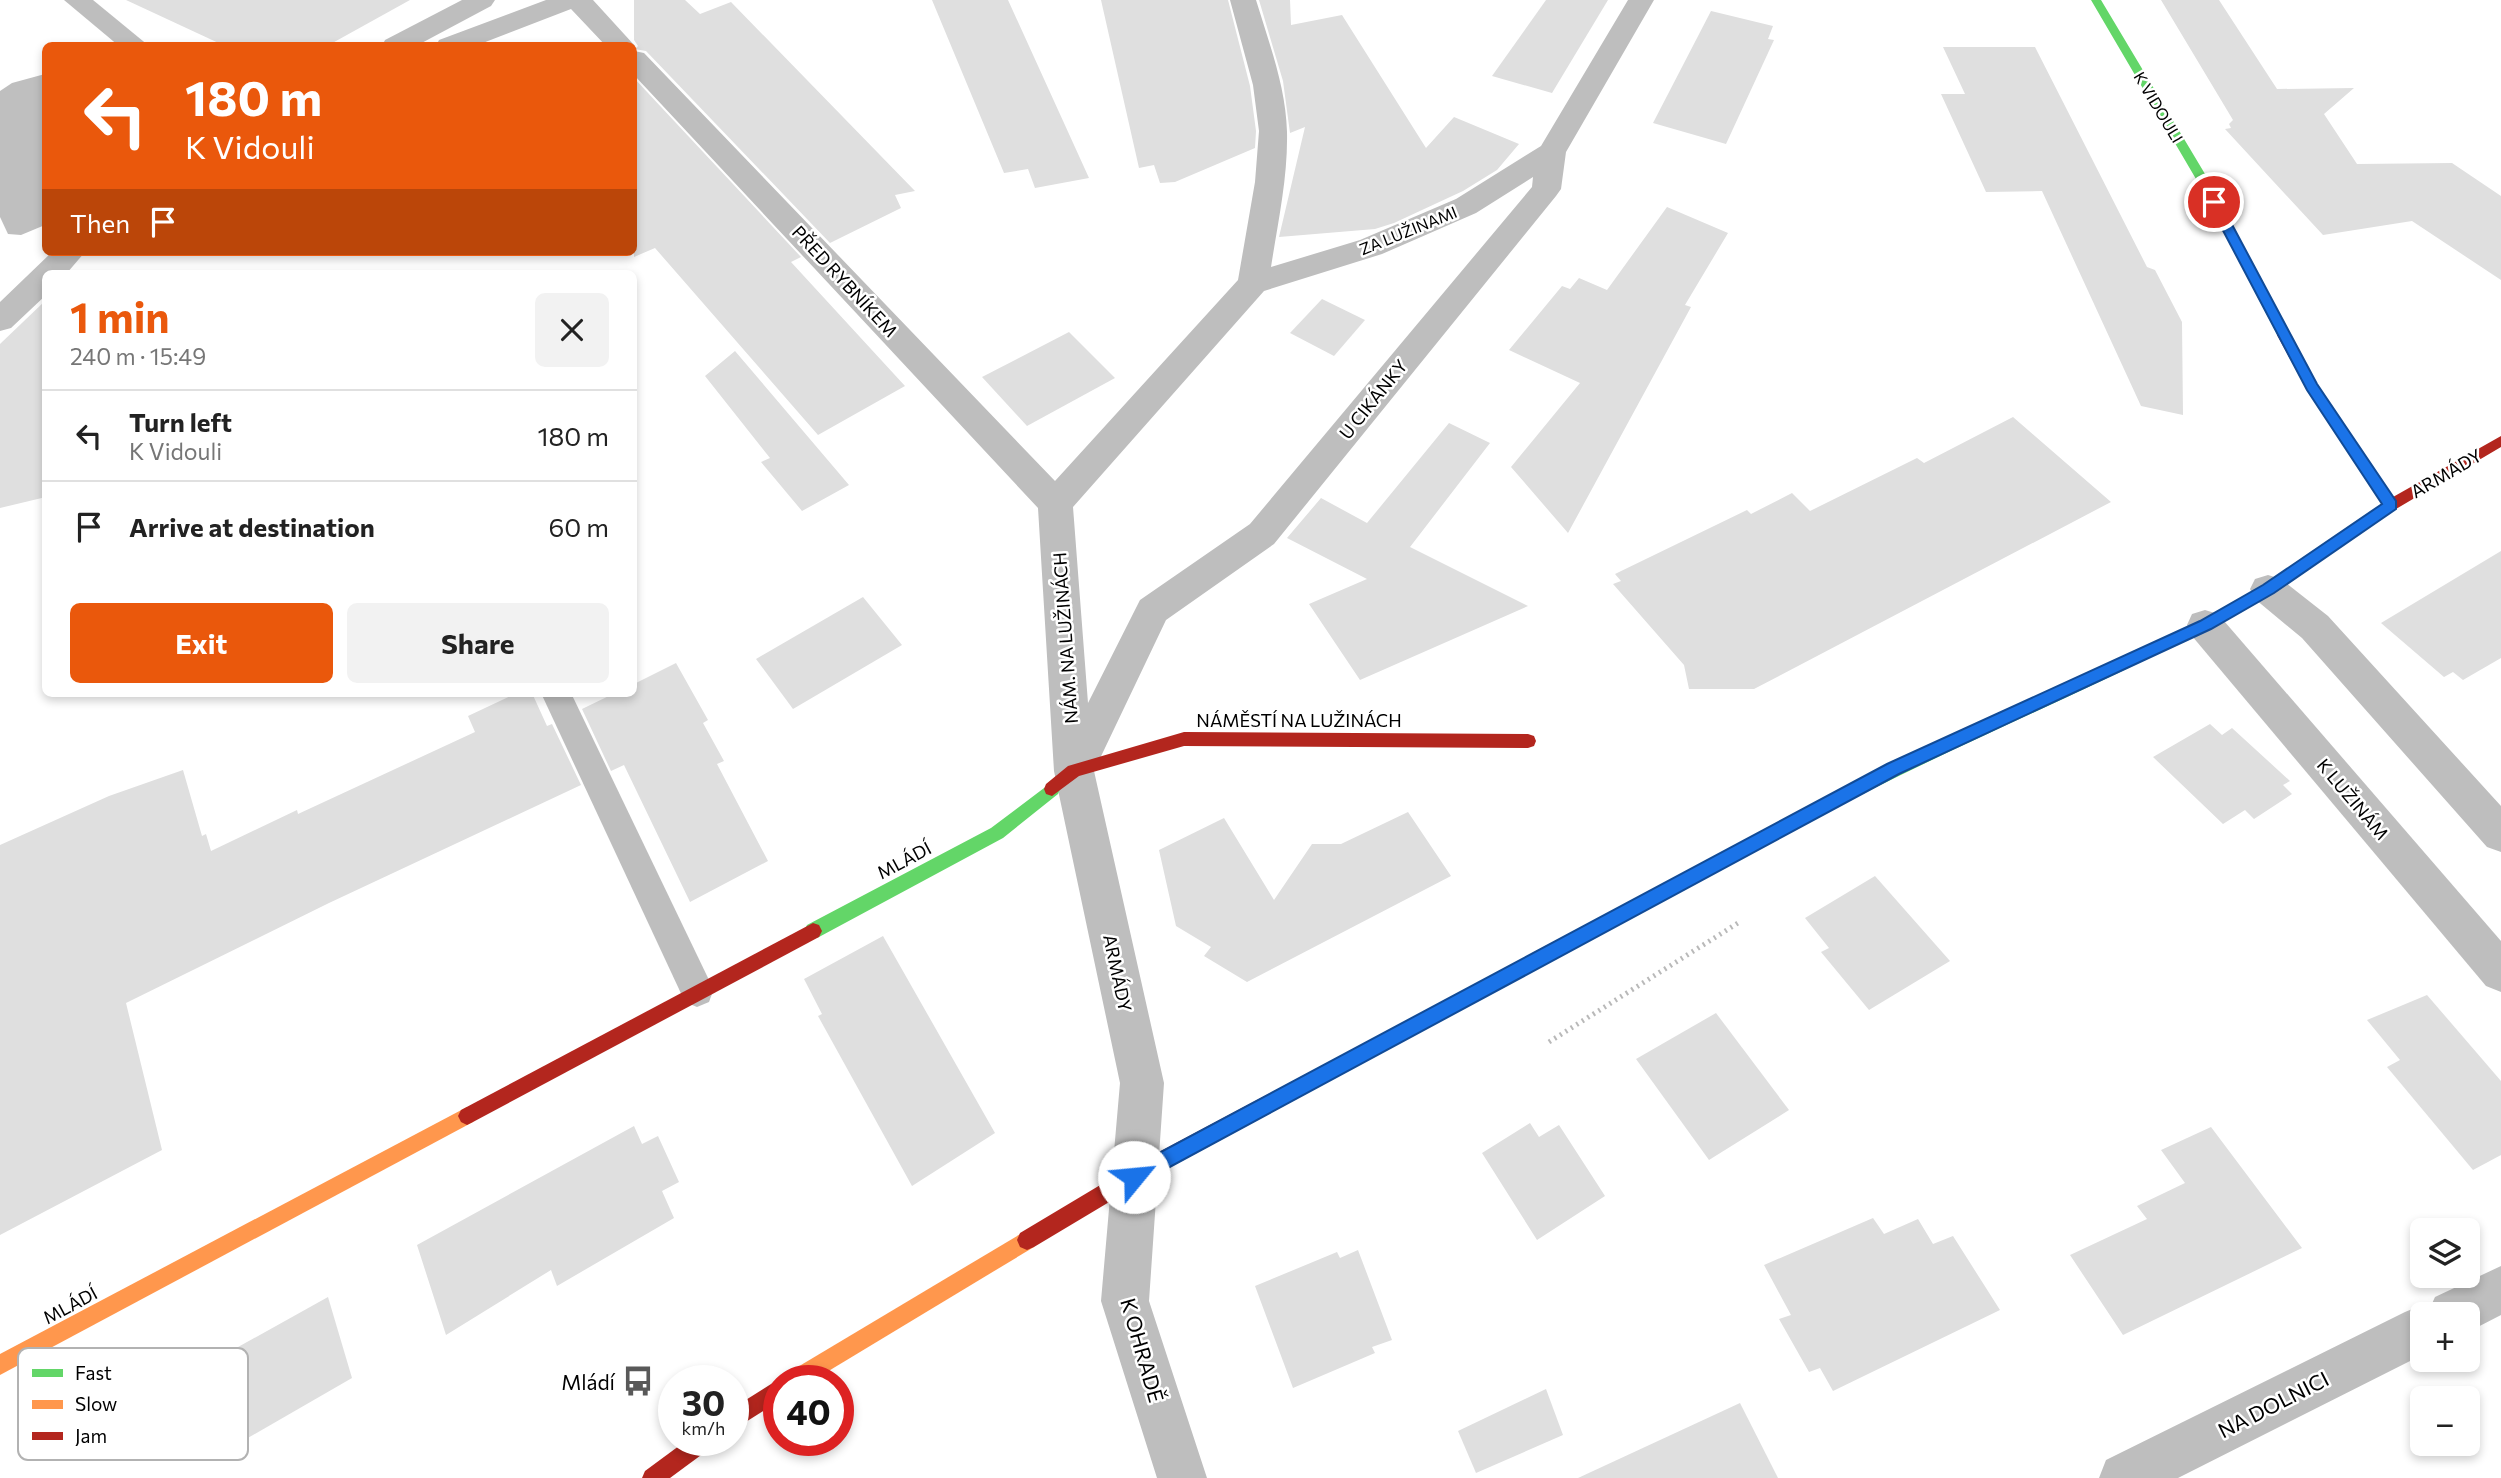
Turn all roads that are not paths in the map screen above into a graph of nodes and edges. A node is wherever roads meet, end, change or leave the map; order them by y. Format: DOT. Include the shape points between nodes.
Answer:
graph roads {
  1 [pos="77,0"];
  2 [pos="482,0"];
  3 [pos="570,0"];
  4 [pos="578,0"];
  5 [pos="1243,0"];
  6 [pos="1641,0"];
  7 [pos="2096,0"];
  8 [pos="130,42"];
  9 [pos="403,42"];
  10 [pos="460,42"];
  11 [pos="617,42"];
  12 [pos="637,62"];
  13 [pos="1552,152"];
  14 [pos="66,256"];
  15 [pos="52,270"];
  16 [pos="42,280"];
  17 [pos="1253,283"];
  18 [pos="0,320"];
  19 [pos="2501,441"];
  20 [pos="1055,504"];
  21 [pos="2391,505"];
  22 [pos="2268,589"];
  23 [pos="2205,625"];
  24 [pos="558,697"];
  25 [pos="1528,741"];
  26 [pos="1074,771"];
  27 [pos="2501,834"];
  28 [pos="2501,972"];
  29 [pos="697,991"];
  30 [pos="1134,1177"];
  31 [pos="2501,1290"];
  32 [pos="2476,1302"];
  33 [pos="2410,1335"];
  34 [pos="32,1348"];
  35 [pos="18,1355"];
  36 [pos="0,1365"];
  37 [pos="820,1365"];
  38 [pos="683,1456"];
  39 [pos="652,1478"];
  40 [pos="1182,1478"];
  41 [pos="2124,1478"];
  1 -- 8 [label="street"];
  2 -- 9 [label="street"];
  3 -- 10 [label="street"];
  4 -- 11 [label="street"];
  5 -- 17 [label="street" via="1267,85 1273,131 1270,182"];
  6 -- 13 [label="street, U CIKÁNKY"];
  7 -- 21 [label="street, K VIDOULI" via="2202,179 2312,387"];
  12 -- 20 [label="street, PŘED RYBNÍKEM"];
  13 -- 17 [label="street, ZA LUŽINAMI" via="1466,206 1371,247"];
  13 -- 26 [label="street, U CIKÁNKY" via="1546,189 1262,534 1153,610"];
  14 -- 15 [label="street"];
  16 -- 18 [label="street"];
  17 -- 20 [label="street"];
  19 -- 21 [label="street, ARMÁDY"];
  20 -- 26 [label="street, NÁM. NA LUŽINÁCH"];
  21 -- 22 [label="street, ARMÁDY"];
  22 -- 23 [label="street, ARMÁDY"];
  22 -- 27 [label="street" via="2315,627"];
  23 -- 28 [label="street, K LUŽINÁM"];
  23 -- 30 [label="street, ARMÁDY" via="1893,769"];
  24 -- 29 [label="lane"];
  25 -- 26 [label="street, NÁMĚSTÍ NA LUŽINÁCH" via="1184,739"];
  26 -- 29 [label="street, MLÁDÍ" via="998,833"];
  26 -- 30 [label="street, ARMÁDY" via="1142,1083"];
  29 -- 34 [label="street, MLÁDÍ"];
  30 -- 37 [label="street, ARMÁDY"];
  30 -- 40 [label="street, K OHRADĚ" via="1125,1301"];
  31 -- 32 [label="street"];
  33 -- 41 [label="street, NA DOLNICI"];
  35 -- 36 [label="street, MLÁDÍ"];
  38 -- 39 [label="street"];
}
